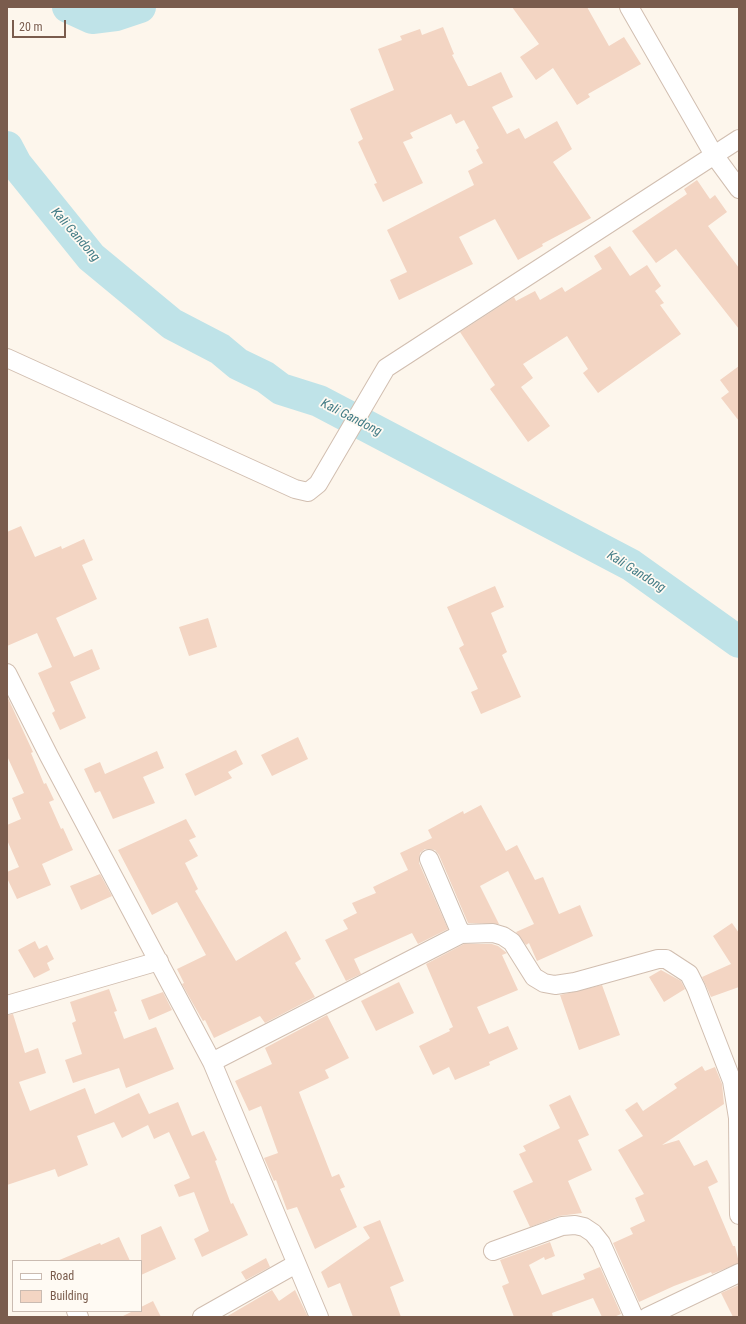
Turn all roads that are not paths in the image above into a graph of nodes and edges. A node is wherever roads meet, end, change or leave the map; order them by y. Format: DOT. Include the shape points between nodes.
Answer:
graph roads {
  1 [pos="629,7"];
  2 [pos="739,138"];
  3 [pos="714,155"];
  4 [pos="739,189"];
  5 [pos="7,358"];
  6 [pos="7,673"];
  7 [pos="429,859"];
  8 [pos="461,934"];
  9 [pos="159,961"];
  10 [pos="7,1005"];
  11 [pos="212,1062"];
  12 [pos="739,1215"];
  13 [pos="493,1251"];
  14 [pos="296,1264"];
  15 [pos="739,1273"];
  16 [pos="202,1317"];
  17 [pos="319,1317"];
  18 [pos="634,1317"];
  19 [pos="647,1317"];
  1 -- 3 [label="street"];
  2 -- 3 [label="street"];
  3 -- 4 [label="street"];
  3 -- 5 [label="street" via="386,368 325,472 308,492 300,491"];
  6 -- 9 [label="street"];
  7 -- 8 [label="street"];
  8 -- 11 [label="street"];
  8 -- 12 [label="street" via="493,932 503,936 512,942 534,977 554,985 575,982 658,959 666,959 689,974 732,1081 738,1118"];
  9 -- 10 [label="street"];
  9 -- 11 [label="street"];
  11 -- 14 [label="street"];
  13 -- 18 [label="street" via="562,1226 584,1227 601,1243"];
  14 -- 16 [label="street"];
  14 -- 17 [label="street"];
  15 -- 19 [label="street"];
}
